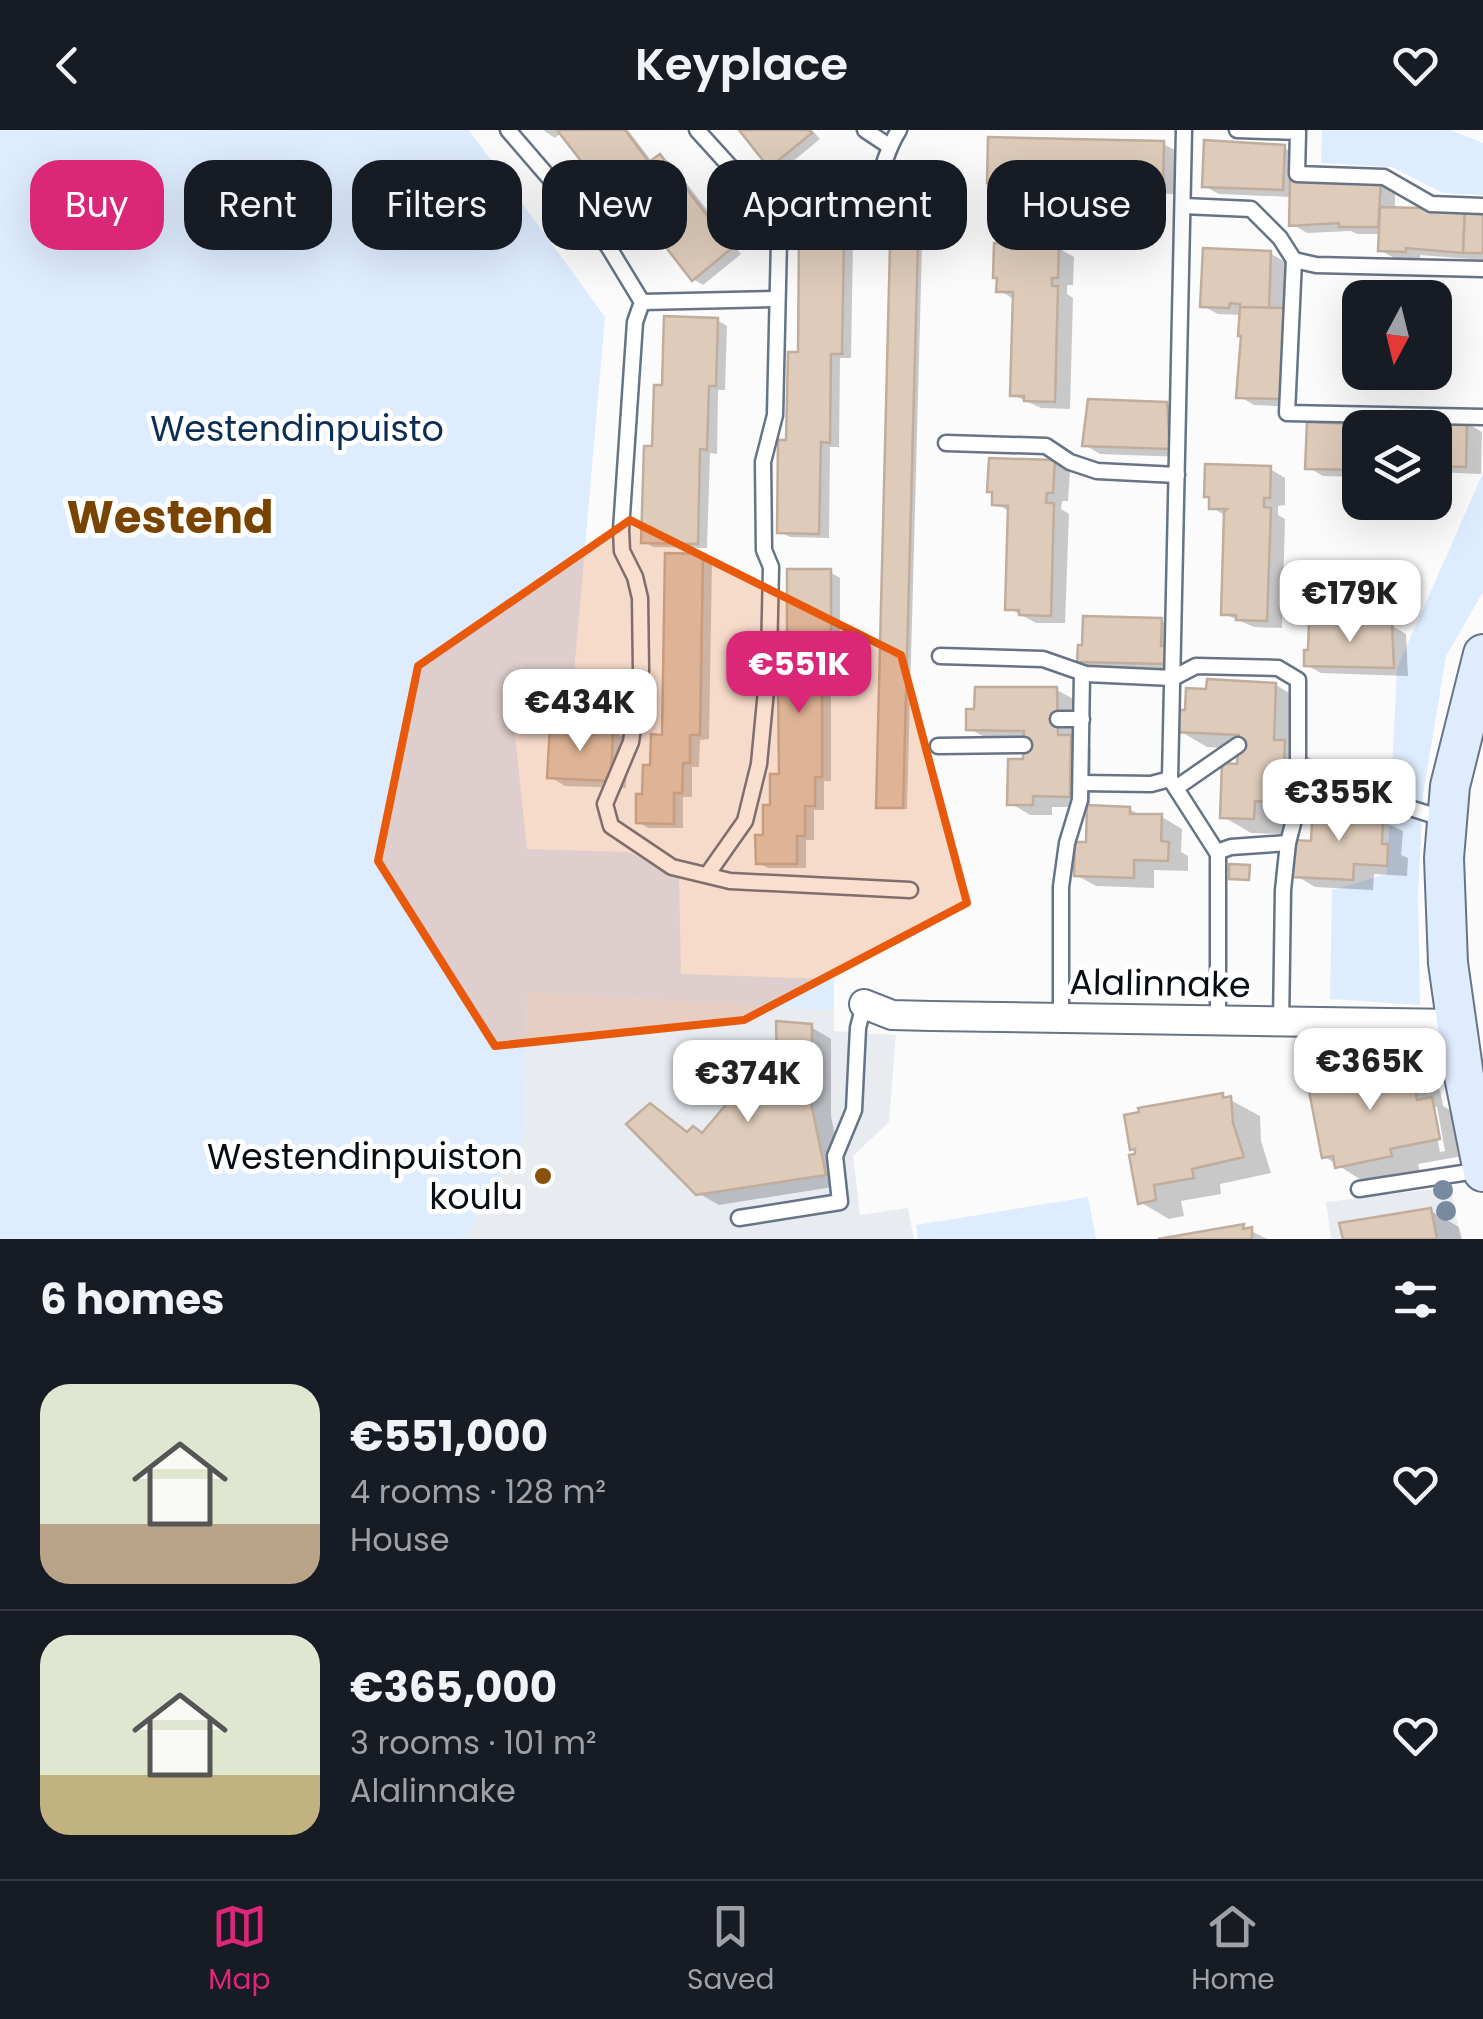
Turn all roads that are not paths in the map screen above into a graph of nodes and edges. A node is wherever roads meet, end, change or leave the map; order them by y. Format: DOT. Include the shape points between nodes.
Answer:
graph roads {
  1 [pos="508,130"];
  2 [pos="697,130"];
  3 [pos="864,130"];
  4 [pos="899,130"];
  5 [pos="1184,130"];
  6 [pos="1237,130"];
  7 [pos="889,146"];
  8 [pos="724,160"];
  9 [pos="885,160"];
  10 [pos="1183,206"];
  11 [pos="1483,206"];
  12 [pos="778,250"];
  13 [pos="1294,260"];
  14 [pos="1483,269"];
  15 [pos="776,299"];
  16 [pos="642,302"];
  17 [pos="1483,417"];
  18 [pos="946,443"];
  19 [pos="1177,475"];
  20 [pos="1483,654"];
  21 [pos="940,656"];
  22 [pos="1082,672"];
  23 [pos="1172,678"];
  24 [pos="1058,719"];
  25 [pos="1082,720"];
  26 [pos="1024,745"];
  27 [pos="1238,745"];
  28 [pos="938,746"];
  29 [pos="1081,783"];
  30 [pos="1173,783"];
  31 [pos="1298,790"];
  32 [pos="1429,814"];
  33 [pos="1288,843"];
  34 [pos="1217,852"];
  35 [pos="707,874"];
  36 [pos="910,890"];
  37 [pos="864,1004"];
  38 [pos="1061,1019"];
  39 [pos="1218,1023"];
  40 [pos="1281,1024"];
  41 [pos="1456,1024"];
  42 [pos="1483,1171"];
  43 [pos="1359,1189"];
  44 [pos="739,1218"];
  1 -- 16 [label="lane" via="608,246"];
  2 -- 8 [label="lane"];
  3 -- 7 [label="lane"];
  4 -- 7 [label="lane"];
  5 -- 10 [label="lane"];
  6 -- 11 [label="lane" via="1298,132 1297,174 1384,177 1431,204"];
  7 -- 9 [label="lane"];
  10 -- 13 [label="lane" via="1251,209"];
  10 -- 19 [label="lane"];
  12 -- 15 [label="lane"];
  13 -- 14 [label="lane"];
  13 -- 17 [label="lane" via="1287,413"];
  15 -- 16 [label="lane"];
  15 -- 35 [label="lane" via="774,415 763,462 769,659 758,764 745,821"];
  16 -- 35 [label="lane" via="635,322 621,530 640,598 641,670 631,742 605,804 611,826 672,867"];
  18 -- 19 [label="lane" via="1046,446 1097,472"];
  19 -- 23 [label="lane"];
  20 -- 41 [label="main road" via="1450,786 1446,840 1444,921"];
  21 -- 22 [label="lane" via="1043,659"];
  22 -- 23 [label="lane"];
  22 -- 25 [label="lane"];
  23 -- 30 [label="lane"];
  23 -- 31 [label="lane" via="1196,666 1278,668 1298,680"];
  24 -- 25 [label="lane"];
  25 -- 29 [label="lane"];
  26 -- 28 [label="lane"];
  27 -- 30 [label="lane"];
  29 -- 30 [label="lane"];
  29 -- 38 [label="lane" via="1061,887"];
  30 -- 34 [label="lane"];
  31 -- 32 [label="lane" via="1374,796"];
  31 -- 33 [label="lane"];
  33 -- 34 [label="lane"];
  33 -- 40 [label="lane"];
  34 -- 39 [label="lane"];
  35 -- 36 [label="lane"];
  37 -- 38 [label="street, Alalinnake" via="892,1015"];
  37 -- 44 [label="lane" via="854,1110 835,1156 840,1202"];
  38 -- 39 [label="street, Alalinnake"];
  39 -- 40 [label="street, Alalinnake"];
  40 -- 41 [label="street, Alalinnake"];
  41 -- 42 [label="main road"];
  42 -- 43 [label="lane"];
}
